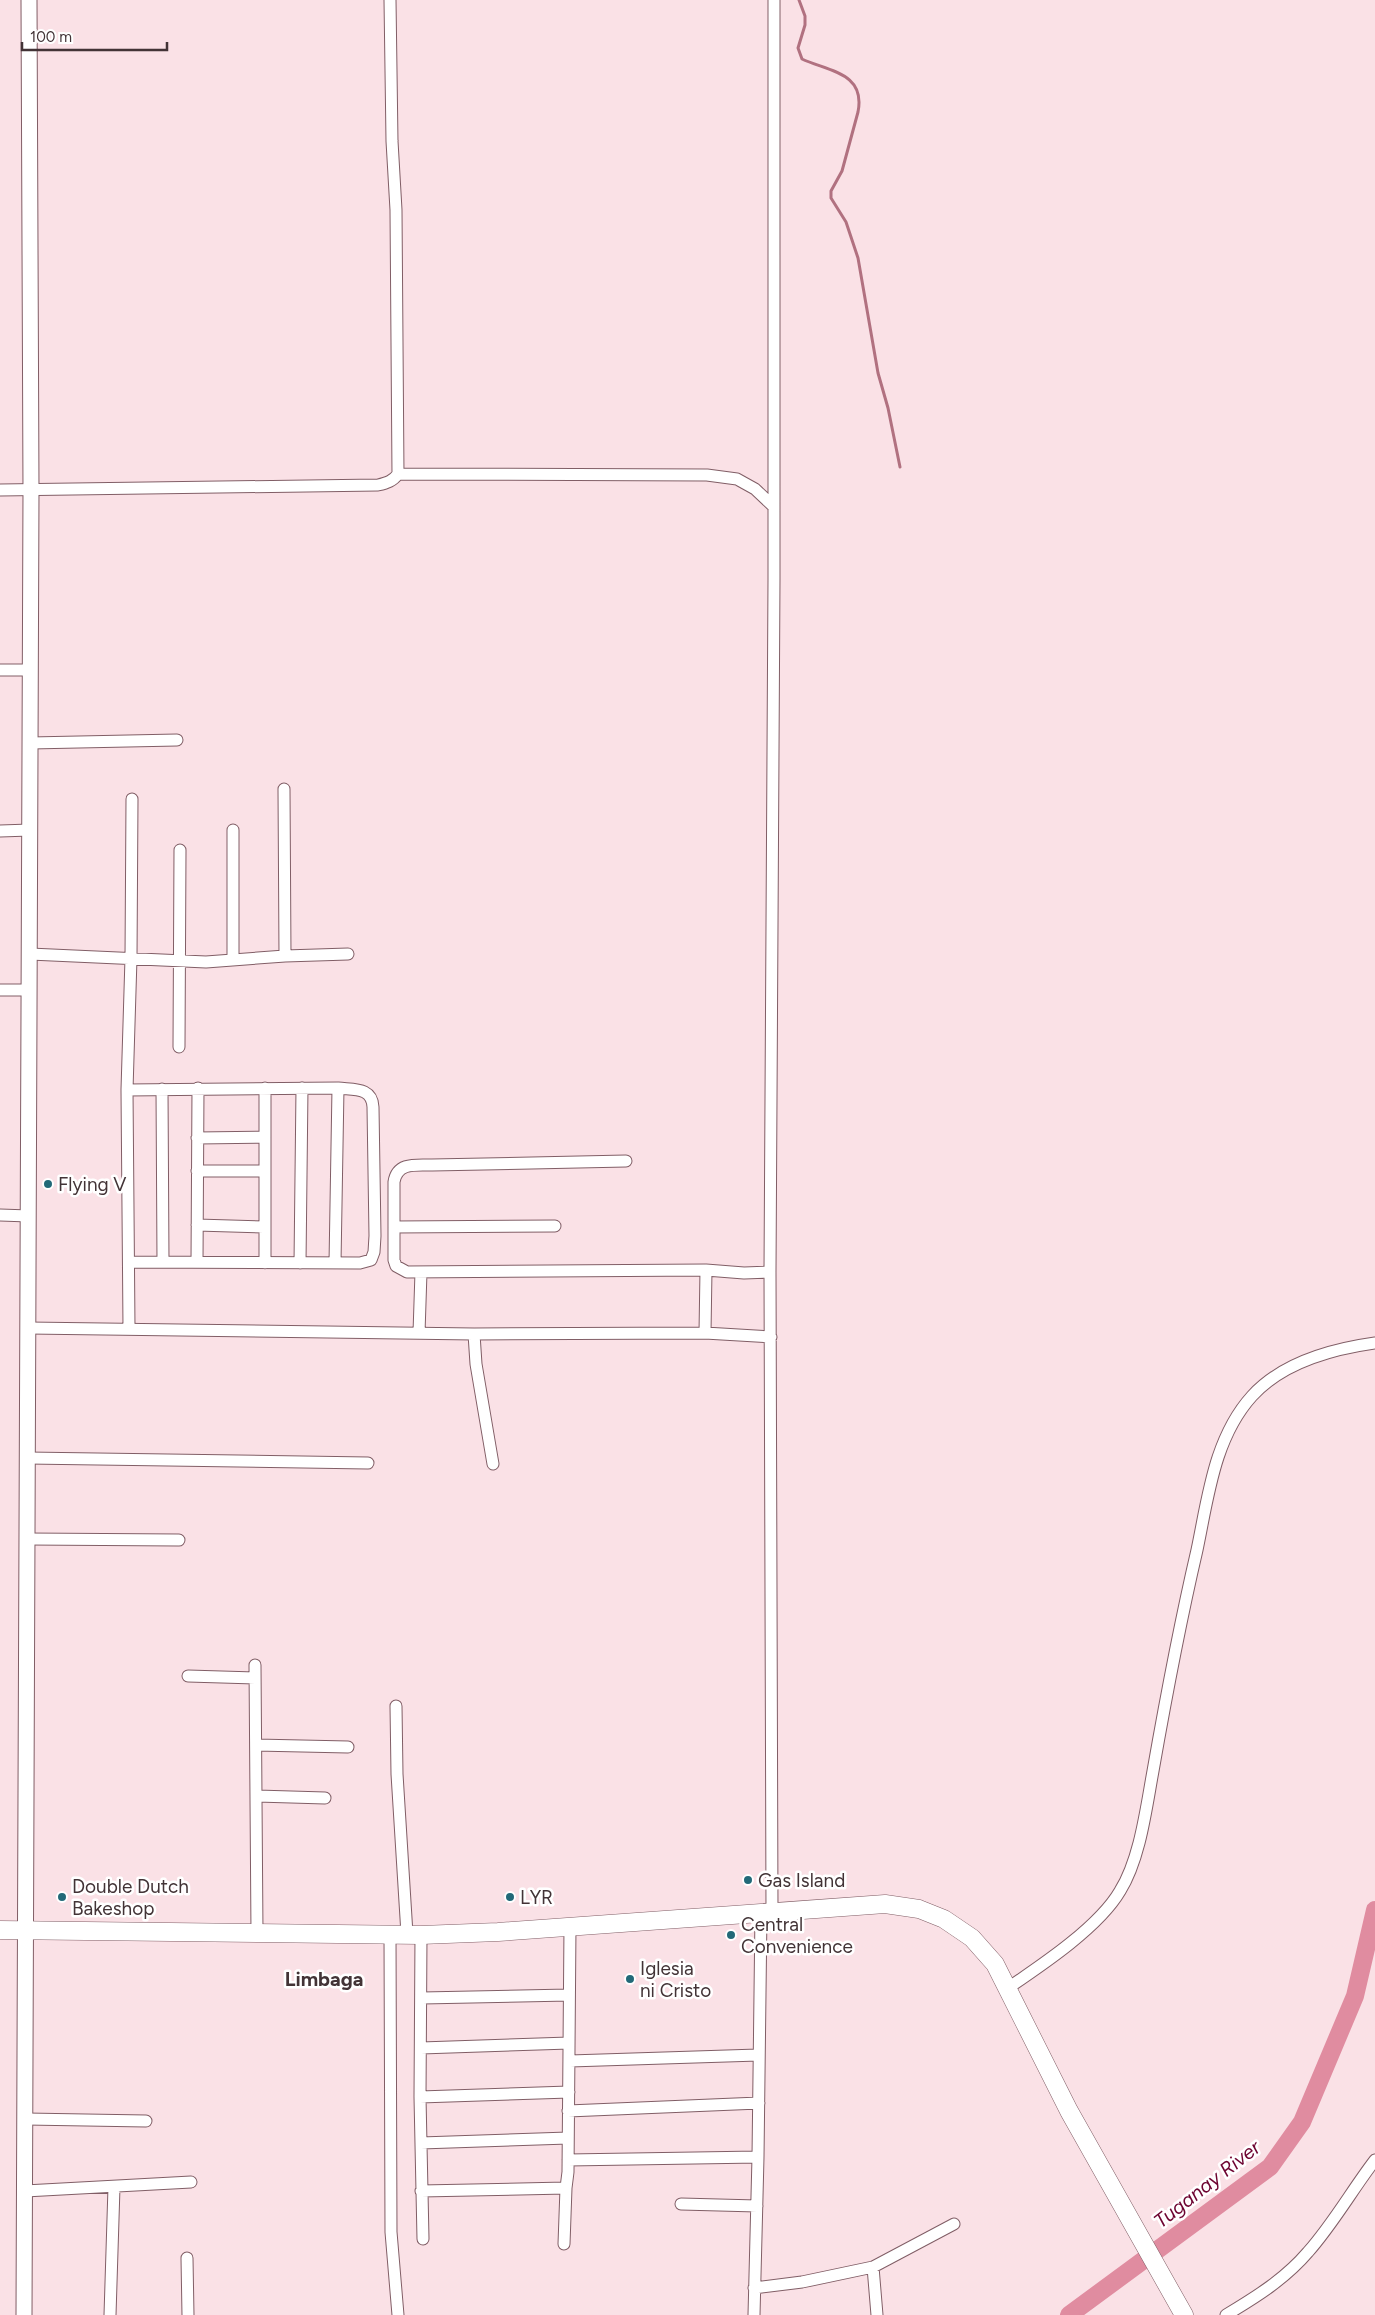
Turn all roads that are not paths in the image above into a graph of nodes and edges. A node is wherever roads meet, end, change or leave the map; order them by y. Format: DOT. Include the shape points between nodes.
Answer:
graph roads {
  1 [pos="29,0"];
  2 [pos="390,0"];
  3 [pos="774,0"];
  4 [pos="398,474"];
  5 [pos="0,490"];
  6 [pos="31,490"];
  7 [pos="773,506"];
  8 [pos="0,670"];
  9 [pos="30,670"];
  10 [pos="177,740"];
  11 [pos="30,742"];
  12 [pos="284,789"];
  13 [pos="132,799"];
  14 [pos="0,830"];
  15 [pos="30,830"];
  16 [pos="233,830"];
  17 [pos="180,850"];
  18 [pos="30,954"];
  19 [pos="348,954"];
  20 [pos="285,956"];
  21 [pos="132,958"];
  22 [pos="233,960"];
  23 [pos="180,961"];
  24 [pos="0,990"];
  25 [pos="30,990"];
  26 [pos="179,1047"];
  27 [pos="198,1088"];
  28 [pos="265,1088"];
  29 [pos="302,1088"];
  30 [pos="338,1088"];
  31 [pos="162,1089"];
  32 [pos="127,1090"];
  33 [pos="265,1136"];
  34 [pos="197,1138"];
  35 [pos="626,1161"];
  36 [pos="197,1171"];
  37 [pos="264,1171"];
  38 [pos="0,1215"];
  39 [pos="29,1216"];
  40 [pos="197,1225"];
  41 [pos="555,1226"];
  42 [pos="264,1227"];
  43 [pos="394,1227"];
  44 [pos="129,1262"];
  45 [pos="163,1262"];
  46 [pos="197,1262"];
  47 [pos="265,1263"];
  48 [pos="300,1263"];
  49 [pos="335,1263"];
  50 [pos="706,1270"];
  51 [pos="421,1272"];
  52 [pos="770,1272"];
  53 [pos="28,1328"];
  54 [pos="129,1328"];
  55 [pos="419,1333"];
  56 [pos="705,1333"];
  57 [pos="474,1334"];
  58 [pos="771,1337"];
  59 [pos="1375,1343"];
  60 [pos="28,1458"];
  61 [pos="368,1463"];
  62 [pos="493,1464"];
  63 [pos="27,1539"];
  64 [pos="179,1540"];
  65 [pos="256,1665"];
  66 [pos="188,1676"];
  67 [pos="256,1678"];
  68 [pos="396,1706"];
  69 [pos="256,1745"];
  70 [pos="348,1746"];
  71 [pos="257,1796"];
  72 [pos="325,1798"];
  73 [pos="766,1911"];
  74 [pos="570,1926"];
  75 [pos="0,1930"];
  76 [pos="25,1930"];
  77 [pos="257,1933"];
  78 [pos="406,1934"];
  79 [pos="1008,1988"];
  80 [pos="569,1995"];
  81 [pos="422,1998"];
  82 [pos="569,2043"];
  83 [pos="421,2048"];
  84 [pos="758,2055"];
  85 [pos="570,2061"];
  86 [pos="569,2092"];
  87 [pos="420,2097"];
  88 [pos="759,2103"];
  89 [pos="568,2111"];
  90 [pos="26,2119"];
  91 [pos="146,2121"];
  92 [pos="568,2138"];
  93 [pos="421,2143"];
  94 [pos="758,2157"];
  95 [pos="568,2160"];
  96 [pos="1375,2160"];
  97 [pos="190,2182"];
  98 [pos="114,2187"];
  99 [pos="566,2188"];
  100 [pos="25,2191"];
  101 [pos="421,2191"];
  102 [pos="682,2204"];
  103 [pos="756,2206"];
  104 [pos="954,2224"];
  105 [pos="423,2239"];
  106 [pos="564,2244"];
  107 [pos="187,2258"];
  108 [pos="873,2268"];
  109 [pos="754,2288"];
  110 [pos="24,2315"];
  111 [pos="110,2315"];
  112 [pos="188,2315"];
  113 [pos="398,2315"];
  114 [pos="754,2315"];
  115 [pos="877,2315"];
  116 [pos="1184,2315"];
  117 [pos="1226,2315"];
  1 -- 6 [label="main road"];
  2 -- 4 [label="street"];
  3 -- 7 [label="street"];
  4 -- 6 [label="street" via="388,483 378,485"];
  4 -- 7 [label="street" via="707,475 737,479 755,489"];
  5 -- 6 [label="street"];
  6 -- 9 [label="main road"];
  7 -- 52 [label="street"];
  8 -- 9 [label="street"];
  9 -- 11 [label="main road"];
  10 -- 11 [label="street"];
  11 -- 15 [label="main road"];
  12 -- 20 [label="street"];
  13 -- 21 [label="street"];
  14 -- 15 [label="street"];
  15 -- 18 [label="main road"];
  16 -- 22 [label="street"];
  17 -- 23 [label="street"];
  18 -- 21 [label="street"];
  18 -- 25 [label="main road"];
  19 -- 20 [label="street"];
  20 -- 22 [label="street"];
  21 -- 23 [label="street"];
  21 -- 32 [label="street"];
  22 -- 23 [label="street"];
  23 -- 26 [label="street"];
  24 -- 25 [label="street"];
  25 -- 39 [label="main road"];
  27 -- 28 [label="street"];
  27 -- 31 [label="street"];
  27 -- 34 [label="street"];
  28 -- 29 [label="street"];
  28 -- 33 [label="street"];
  29 -- 30 [label="street"];
  29 -- 48 [label="street"];
  30 -- 49 [label="street"];
  30 -- 49 [label="street" via="366,1091 373,1100 375,1236 371,1260 360,1264"];
  31 -- 32 [label="street"];
  31 -- 45 [label="street"];
  32 -- 44 [label="street"];
  33 -- 34 [label="street"];
  33 -- 37 [label="street"];
  34 -- 36 [label="street"];
  35 -- 43 [label="street" via="402,1167 395,1174"];
  36 -- 37 [label="street"];
  36 -- 40 [label="street"];
  37 -- 42 [label="street"];
  38 -- 39 [label="street"];
  39 -- 53 [label="main road"];
  40 -- 42 [label="street"];
  40 -- 46 [label="street"];
  41 -- 43 [label="street"];
  42 -- 47 [label="street"];
  43 -- 51 [label="street" via="396,1266 407,1272"];
  44 -- 45 [label="street"];
  44 -- 54 [label="street"];
  45 -- 46 [label="street"];
  46 -- 47 [label="street"];
  47 -- 48 [label="street"];
  48 -- 49 [label="street"];
  50 -- 51 [label="street"];
  50 -- 52 [label="street"];
  50 -- 56 [label="street"];
  51 -- 55 [label="street"];
  52 -- 58 [label="street"];
  53 -- 54 [label="street"];
  53 -- 60 [label="main road"];
  54 -- 55 [label="street"];
  55 -- 57 [label="street"];
  56 -- 57 [label="street"];
  56 -- 58 [label="street"];
  57 -- 62 [label="street"];
  58 -- 73 [label="street"];
  59 -- 79 [label="street" via="1338,1348 1287,1370 1252,1395 1242,1408 1219,1450 1179,1629 1142,1827 1121,1891 1107,1909 1058,1952"];
  60 -- 61 [label="street"];
  60 -- 63 [label="main road"];
  63 -- 64 [label="street"];
  63 -- 76 [label="main road"];
  65 -- 67 [label="street"];
  66 -- 67 [label="street"];
  67 -- 69 [label="street"];
  68 -- 78 [label="street"];
  69 -- 70 [label="street"];
  69 -- 71 [label="street"];
  71 -- 72 [label="street"];
  71 -- 77 [label="street"];
  73 -- 74 [label="main road"];
  73 -- 79 [label="main road" via="885,1904 919,1909 944,1919 972,1938 995,1964"];
  73 -- 84 [label="street"];
  74 -- 78 [label="main road"];
  74 -- 80 [label="street"];
  75 -- 76 [label="main road"];
  76 -- 77 [label="main road"];
  76 -- 90 [label="main road"];
  77 -- 78 [label="main road"];
  78 -- 81 [label="street"];
  78 -- 113 [label="street" via="391,2232"];
  79 -- 116 [label="main road" via="1069,2111"];
  80 -- 81 [label="street"];
  80 -- 82 [label="street"];
  81 -- 83 [label="street"];
  82 -- 83 [label="street"];
  82 -- 85 [label="street"];
  83 -- 87 [label="street"];
  84 -- 85 [label="street"];
  84 -- 88 [label="street"];
  85 -- 86 [label="street"];
  86 -- 87 [label="street"];
  86 -- 89 [label="street"];
  87 -- 93 [label="street"];
  88 -- 89 [label="street"];
  88 -- 94 [label="street"];
  89 -- 92 [label="street"];
  90 -- 91 [label="street"];
  90 -- 100 [label="main road"];
  92 -- 93 [label="street"];
  92 -- 95 [label="street"];
  93 -- 101 [label="street"];
  94 -- 95 [label="street"];
  94 -- 103 [label="street"];
  95 -- 99 [label="street"];
  96 -- 117 [label="street" via="1308,2252 1271,2286"];
  97 -- 98 [label="street"];
  98 -- 100 [label="street"];
  98 -- 111 [label="street"];
  99 -- 101 [label="street"];
  99 -- 106 [label="street"];
  100 -- 110 [label="main road"];
  101 -- 105 [label="street"];
  102 -- 103 [label="street"];
  103 -- 109 [label="street"];
  104 -- 108 [label="street"];
  107 -- 112 [label="street"];
  108 -- 109 [label="street"];
  108 -- 115 [label="street"];
  109 -- 114 [label="street"];
}
